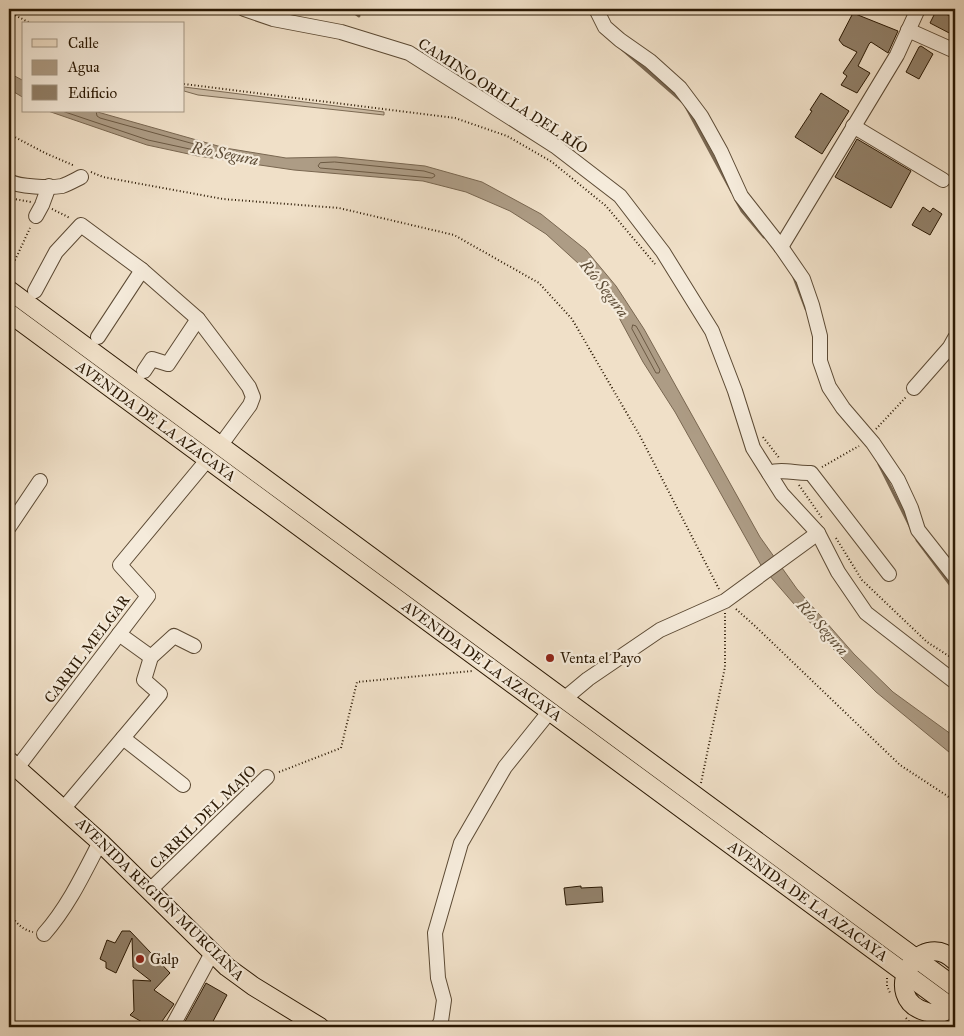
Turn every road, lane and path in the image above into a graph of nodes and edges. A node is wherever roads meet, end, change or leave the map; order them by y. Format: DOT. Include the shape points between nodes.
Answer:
graph roads {
  1 [pos="244,9"];
  2 [pos="596,9"];
  3 [pos="918,9"];
  4 [pos="9,12"];
  5 [pos="28,22"];
  6 [pos="908,30"];
  7 [pos="955,51"];
  8 [pos="185,84"];
  9 [pos="853,126"];
  10 [pos="9,134"];
  11 [pos="81,171"];
  12 [pos="943,180"];
  13 [pos="9,181"];
  14 [pos="48,186"];
  15 [pos="36,216"];
  16 [pos="782,247"];
  17 [pos="656,266"];
  18 [pos="142,270"];
  19 [pos="9,273"];
  20 [pos="9,290"];
  21 [pos="35,291"];
  22 [pos="9,313"];
  23 [pos="198,319"];
  24 [pos="98,337"];
  25 [pos="955,338"];
  26 [pos="144,371"];
  27 [pos="914,388"];
  28 [pos="762,435"];
  29 [pos="866,442"];
  30 [pos="220,446"];
  31 [pos="208,460"];
  32 [pos="790,472"];
  33 [pos="769,473"];
  34 [pos="811,473"];
  35 [pos="40,481"];
  36 [pos="822,518"];
  37 [pos="9,527"];
  38 [pos="818,533"];
  39 [pos="832,533"];
  40 [pos="889,574"];
  41 [pos="955,577"];
  42 [pos="725,601"];
  43 [pos="119,634"];
  44 [pos="194,646"];
  45 [pos="151,657"];
  46 [pos="955,660"];
  47 [pos="492,669"];
  48 [pos="955,682"];
  49 [pos="564,699"];
  50 [pos="550,711"];
  51 [pos="123,738"];
  52 [pos="13,764"];
  53 [pos="267,777"];
  54 [pos="183,785"];
  55 [pos="698,798"];
  56 [pos="955,801"];
  57 [pos="64,808"];
  58 [pos="100,842"];
  59 [pos="150,890"];
  60 [pos="9,912"];
  61 [pos="44,934"];
  62 [pos="212,953"];
  63 [pos="916,958"];
  64 [pos="955,961"];
  65 [pos="905,973"];
  66 [pos="955,986"];
  67 [pos="954,1008"];
  68 [pos="172,1027"];
  69 [pos="320,1027"];
  70 [pos="438,1027"];
  1 -- 33 [label="street, CAMINO ORILLA DEL RÍO" via="274,19 341,32 410,53 555,146 620,196 663,252 712,331 753,448"];
  2 -- 16 [label="street" via="605,27 650,60 680,88 701,116 741,196"];
  3 -- 6 [label="street"];
  4 -- 5 [label="path"];
  6 -- 7 [label="street"];
  6 -- 9 [label="street" via="897,55"];
  8 -- 17 [label="path" via="455,118 507,136 552,162 606,206"];
  9 -- 12 [label="street"];
  9 -- 16 [label="street"];
  10 -- 11 [label="path"];
  11 -- 14 [label="street" via="61,186"];
  11 -- 42 [label="path" via="223,199 339,208 454,235 539,283 572,319 640,436"];
  13 -- 14 [label="street" via="28,187"];
  14 -- 15 [label="street"];
  15 -- 19 [label="path"];
  16 -- 29 [label="street" via="803,279 812,305 820,336 820,361 829,388"];
  18 -- 21 [label="street" via="81,225 56,252"];
  18 -- 23 [label="street"];
  18 -- 24 [label="street"];
  20 -- 30 [label="main road, AVENIDA DE LA AZACAYA"];
  22 -- 31 [label="main road, AVENIDA DE LA AZACAYA"];
  23 -- 26 [label="street" via="168,364 152,359"];
  23 -- 30 [label="street" via="253,397"];
  25 -- 27 [label="street"];
  27 -- 29 [label="path"];
  28 -- 32 [label="path"];
  29 -- 34 [label="path"];
  29 -- 41 [label="street" via="898,480 918,530"];
  30 -- 49 [label="main road, AVENIDA DE LA AZACAYA"];
  31 -- 43 [label="street, CARRIL MELGAR" via="120,565 148,596"];
  31 -- 47 [label="main road, AVENIDA DE LA AZACAYA"];
  32 -- 33 [label="street" via="777,470"];
  32 -- 34 [label="street"];
  32 -- 36 [label="path"];
  33 -- 38 [label="street, CAMINO ORILLA DEL RÍO" via="782,494"];
  34 -- 40 [label="street"];
  35 -- 37 [label="street"];
  38 -- 42 [label="street"];
  38 -- 48 [label="street, CAMINO ORILLA DEL RÍO" via="838,572 866,613"];
  39 -- 46 [label="path" via="862,580 927,642"];
  42 -- 49 [label="street" via="660,630"];
  42 -- 55 [label="path" via="725,667"];
  42 -- 56 [label="path" via="900,765"];
  43 -- 45 [label="street"];
  43 -- 52 [label="street, CARRIL MELGAR"];
  44 -- 45 [label="street" via="174,636"];
  45 -- 51 [label="street" via="144,680 160,694"];
  47 -- 50 [label="main road, AVENIDA DE LA AZACAYA"];
  47 -- 53 [label="path, CARRIL DEL MAJO" via="357,682 342,748"];
  49 -- 55 [label="main road, AVENIDA DE LA AZACAYA"];
  50 -- 65 [label="main road, AVENIDA DE LA AZACAYA"];
  50 -- 70 [label="street" via="504,767 460,844 435,933 438,978 444,1000"];
  51 -- 54 [label="street"];
  51 -- 57 [label="street"];
  52 -- 57 [label="main road, AVENIDA REGIÓN MURCIANA"];
  53 -- 59 [label="street, CARRIL DEL MAJO"];
  55 -- 63 [label="main road, AVENIDA DE LA AZACAYA"];
  57 -- 58 [label="main road, AVENIDA REGIÓN MURCIANA"];
  58 -- 59 [label="main road, AVENIDA REGIÓN MURCIANA"];
  58 -- 61 [label="street" via="76,888"];
  59 -- 62 [label="main road, AVENIDA REGIÓN MURCIANA"];
  60 -- 61 [label="path" via="14,921 27,931"];
  62 -- 68 [label="street"];
  62 -- 69 [label="main road, AVENIDA REGIÓN MURCIANA" via="253,986"];
  63 -- 64 [label="main road" via="934,952 944,953"];
  63 -- 65 [label="main road"];
  63 -- 66 [label="main road, AVENIDA DE LA AZACAYA"];
  65 -- 67 [label="main road, AVENIDA DE LA AZACAYA"];
}
